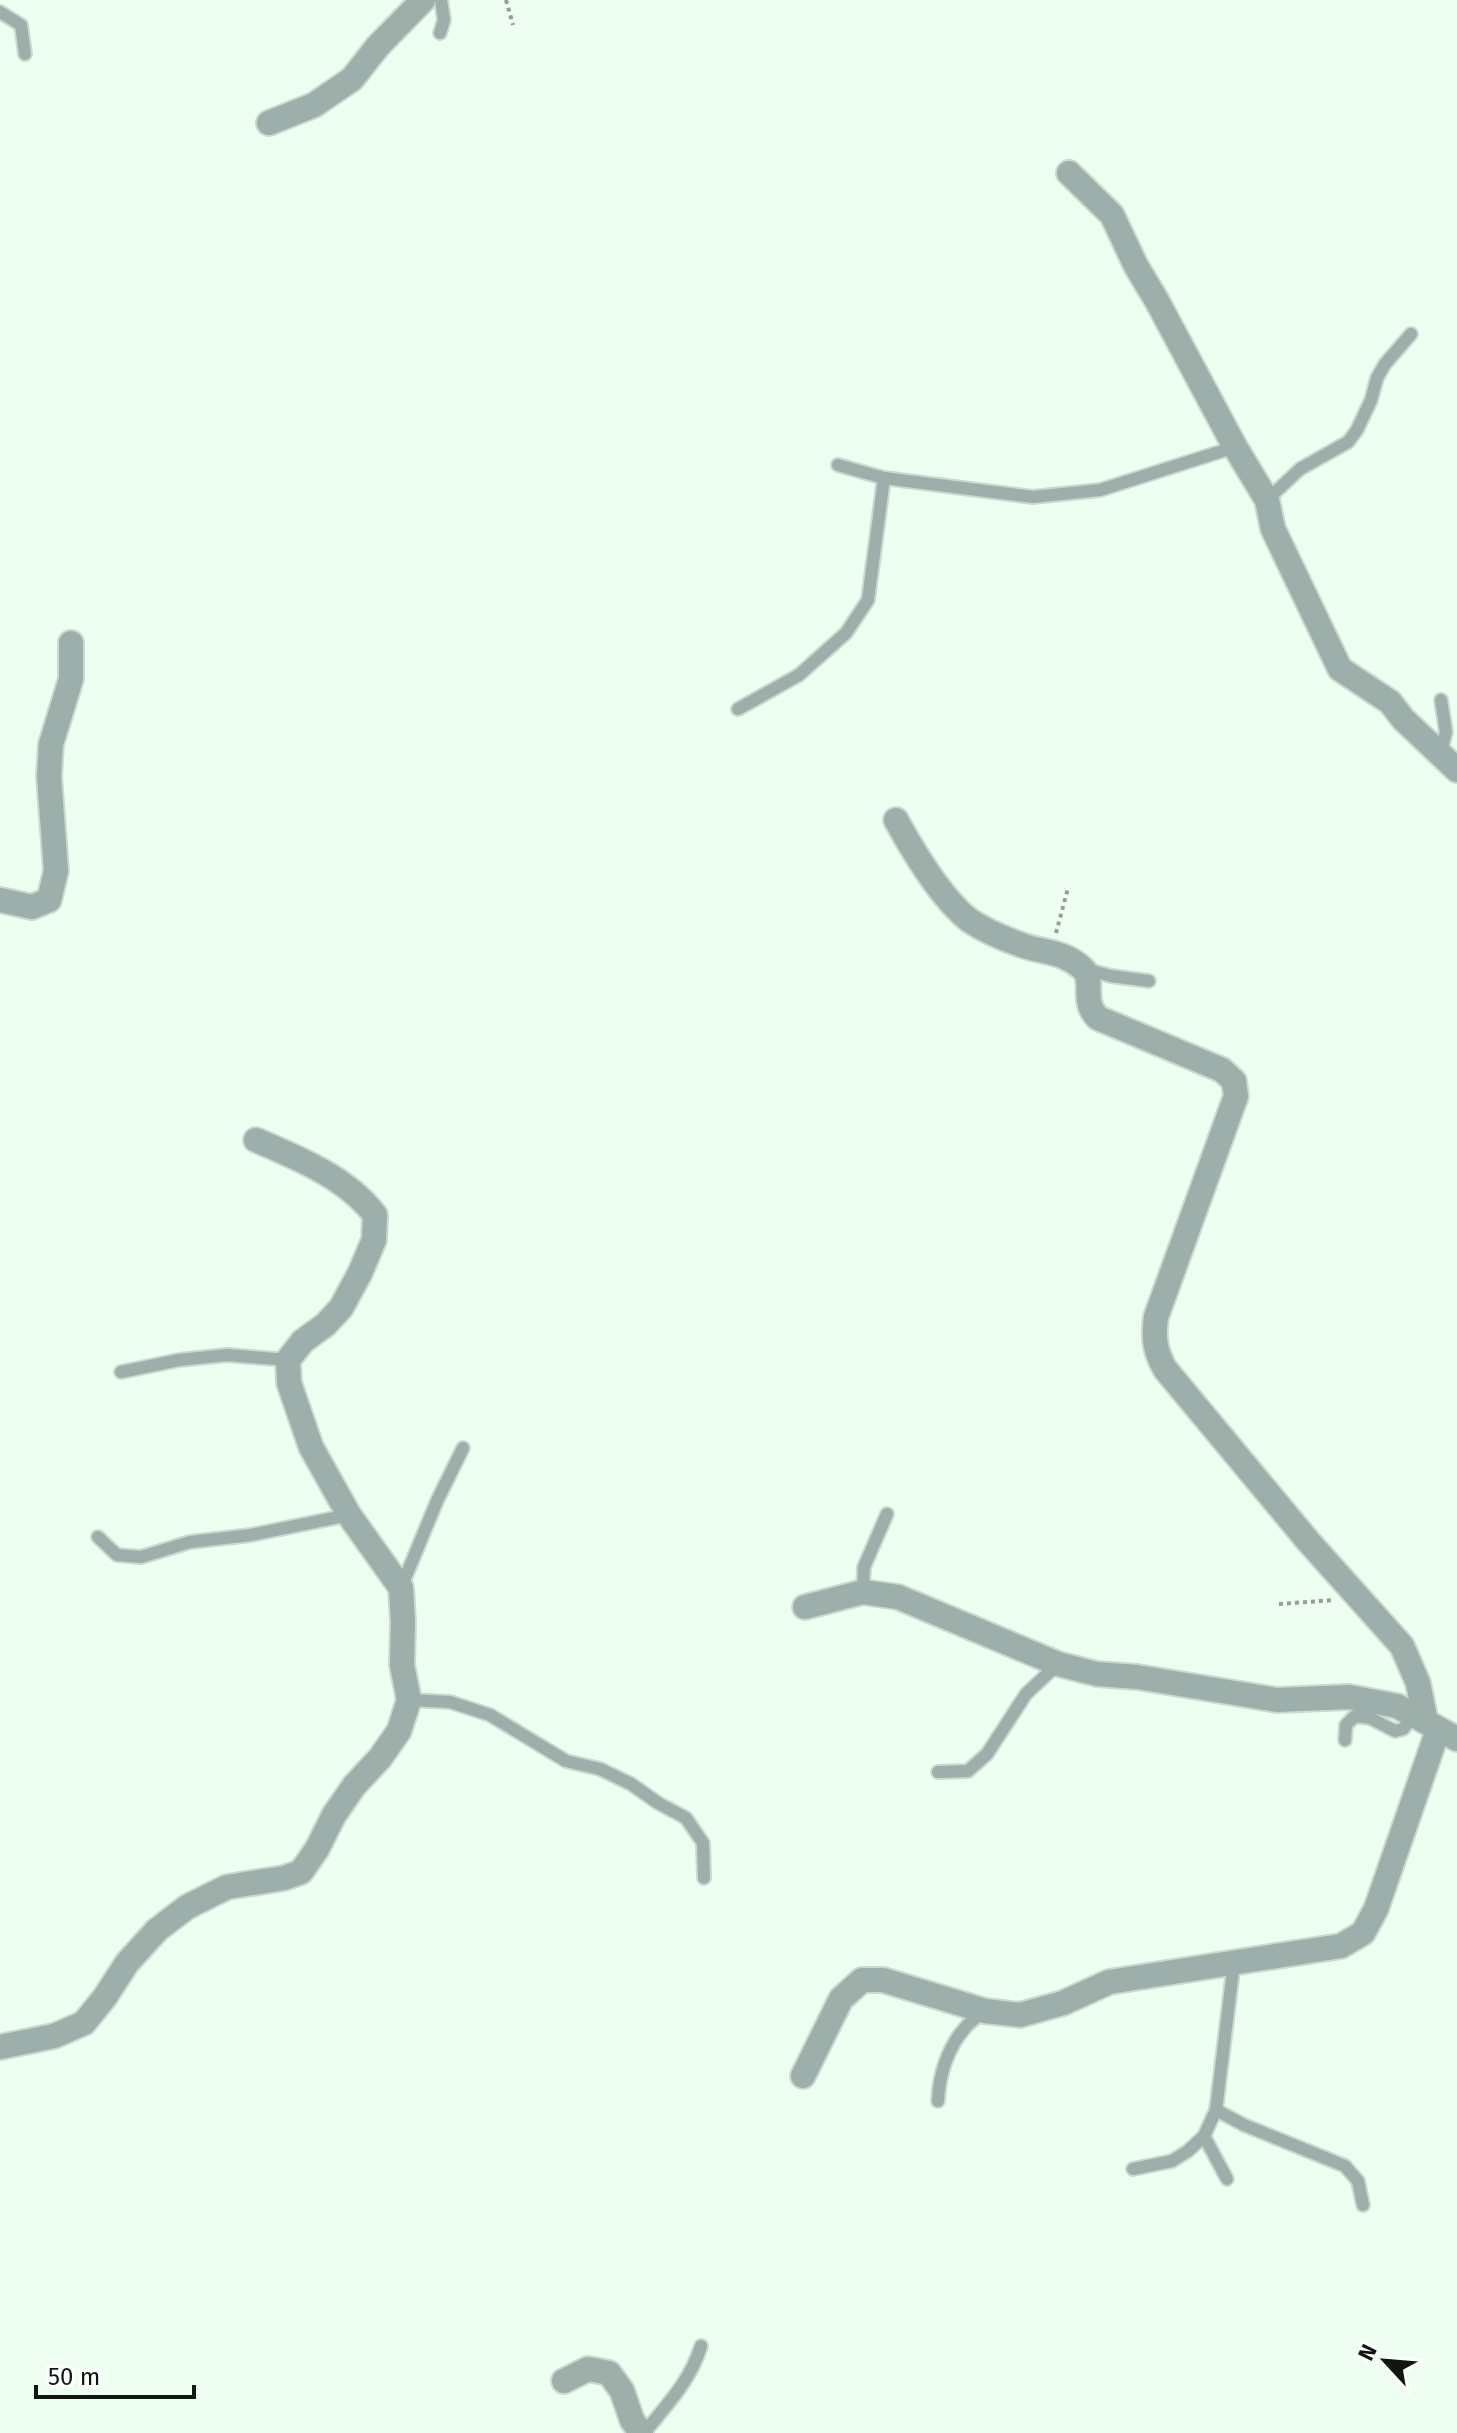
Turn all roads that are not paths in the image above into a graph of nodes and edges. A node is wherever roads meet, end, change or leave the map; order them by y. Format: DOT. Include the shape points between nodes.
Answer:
graph roads {
  1 [pos="423,0"];
  2 [pos="441,0"];
  3 [pos="0,12"];
  4 [pos="440,33"];
  5 [pos="25,54"];
  6 [pos="269,123"];
  7 [pos="1069,173"];
  8 [pos="1411,334"];
  9 [pos="1235,447"];
  10 [pos="838,465"];
  11 [pos="884,478"];
  12 [pos="1267,500"];
  13 [pos="71,643"];
  14 [pos="1441,700"];
  15 [pos="738,709"];
  16 [pos="1448,763"];
  17 [pos="896,820"];
  18 [pos="0,900"];
  19 [pos="1085,969"];
  20 [pos="1149,981"];
  21 [pos="256,1140"];
  22 [pos="288,1360"];
  23 [pos="121,1372"];
  24 [pos="463,1448"];
  25 [pos="887,1514"];
  26 [pos="349,1515"];
  27 [pos="98,1537"];
  28 [pos="401,1588"];
  29 [pos="863,1592"];
  30 [pos="805,1607"];
  31 [pos="1058,1664"];
  32 [pos="409,1700"];
  33 [pos="1434,1726"];
  34 [pos="1345,1740"];
  35 [pos="938,1772"];
  36 [pos="704,1878"];
  37 [pos="1234,1962"];
  38 [pos="985,2011"];
  39 [pos="0,2047"];
  40 [pos="803,2076"];
  41 [pos="938,2101"];
  42 [pos="1216,2110"];
  43 [pos="1204,2136"];
  44 [pos="1133,2169"];
  45 [pos="1227,2179"];
  46 [pos="1363,2205"];
  47 [pos="701,2346"];
  48 [pos="564,2381"];
  49 [pos="642,2433"];
  1 -- 6 [label="street" via="352,79 314,105"];
  2 -- 4 [label="lane"];
  3 -- 5 [label="lane" via="21,25"];
  7 -- 9 [label="street" via="1112,215"];
  8 -- 12 [label="lane" via="1385,364 1348,442 1300,469"];
  9 -- 11 [label="lane" via="1100,490 1033,497"];
  9 -- 12 [label="street"];
  10 -- 11 [label="lane"];
  11 -- 15 [label="lane" via="868,600 846,633 799,675"];
  12 -- 16 [label="street" via="1273,529 1340,669 1390,702"];
  13 -- 18 [label="street" via="71,679 51,744 56,871 49,900 32,907"];
  14 -- 16 [label="lane"];
  17 -- 19 [label="street" via="950,902 970,920 1022,946 1053,951"];
  19 -- 20 [label="lane"];
  19 -- 33 [label="street" via="1091,1012 1098,1018 1222,1070 1234,1081 1236,1096 1156,1317 1156,1354 1308,1541 1402,1646"];
  21 -- 22 [label="street" via="362,1197 375,1215 374,1240 341,1308"];
  22 -- 23 [label="lane" via="227,1355"];
  22 -- 26 [label="street" via="289,1383 311,1447"];
  24 -- 28 [label="lane"];
  25 -- 29 [label="lane" via="864,1567"];
  26 -- 27 [label="lane" via="190,1542 141,1557 117,1555"];
  26 -- 28 [label="street"];
  28 -- 32 [label="street" via="402,1665"];
  29 -- 30 [label="street"];
  29 -- 31 [label="street" via="898,1597"];
  31 -- 33 [label="street" via="1277,1700 1349,1697 1397,1706"];
  31 -- 35 [label="lane" via="1026,1694 987,1754 968,1771"];
  32 -- 36 [label="lane" via="450,1702 490,1715 566,1761 631,1784 686,1818 703,1843"];
  32 -- 39 [label="street" via="399,1731 354,1786 301,1872 227,1887 187,1907 137,1952 84,2023 54,2036"];
  33 -- 34 [label="lane" via="1395,1731 1355,1716 1346,1725"];
  33 -- 37 [label="street" via="1376,1909 1363,1933 1341,1946"];
  37 -- 38 [label="street" via="1109,1982 1020,2015"];
  37 -- 42 [label="lane"];
  38 -- 40 [label="street" via="883,1980 862,1980 841,1999"];
  38 -- 41 [label="lane" via="965,2027 950,2051"];
  42 -- 43 [label="lane"];
  42 -- 46 [label="lane" via="1345,2166 1358,2181"];
  43 -- 44 [label="lane" via="1172,2161"];
  43 -- 45 [label="lane"];
  47 -- 49 [label="lane" via="686,2381"];
  48 -- 49 [label="street" via="588,2369 609,2373"];
}
